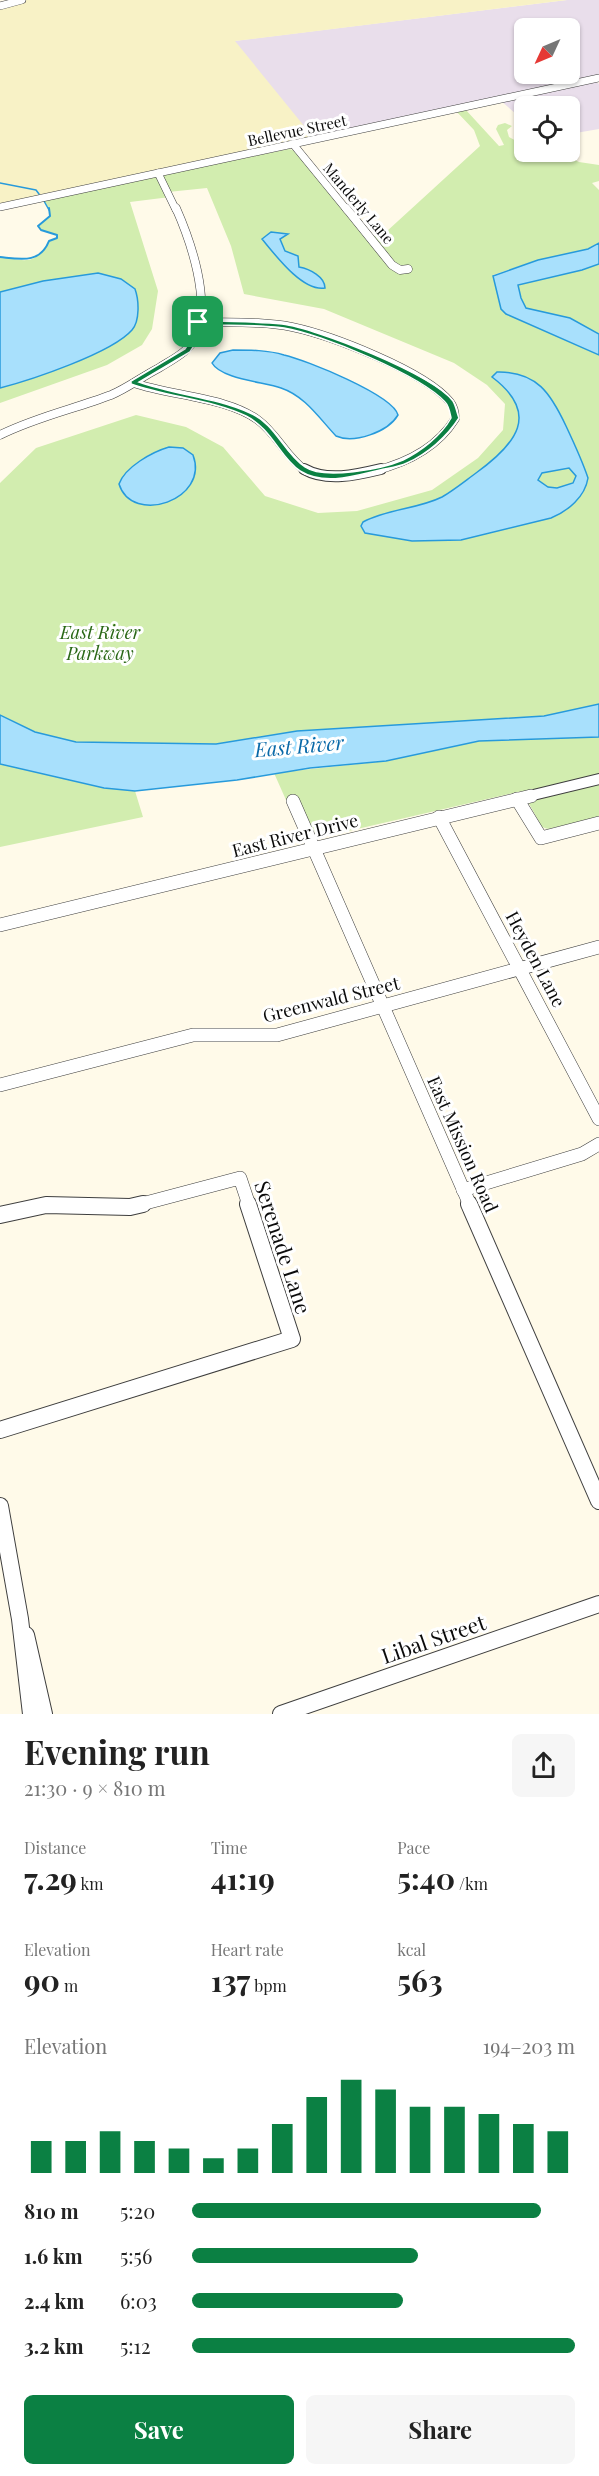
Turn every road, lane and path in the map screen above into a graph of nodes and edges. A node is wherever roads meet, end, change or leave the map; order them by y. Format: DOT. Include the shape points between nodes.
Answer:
graph roads {
  1 [pos="22,0"];
  2 [pos="0,6"];
  3 [pos="597,80"];
  4 [pos="293,144"];
  5 [pos="158,173"];
  6 [pos="0,207"];
  7 [pos="408,269"];
  8 [pos="198,322"];
  9 [pos="134,383"];
  10 [pos="0,435"];
  11 [pos="599,779"];
  12 [pos="517,799"];
  13 [pos="293,801"];
  14 [pos="439,818"];
  15 [pos="599,823"];
  16 [pos="314,849"];
  17 [pos="0,925"];
  18 [pos="599,947"];
  19 [pos="520,969"];
  20 [pos="383,1006"];
  21 [pos="0,1085"];
  22 [pos="599,1119"];
  23 [pos="599,1144"];
  24 [pos="463,1190"];
  25 [pos="0,1215"];
  26 [pos="0,1430"];
  27 [pos="599,1501"];
  28 [pos="0,1506"];
  29 [pos="599,1604"];
  30 [pos="20,1619"];
  31 [pos="31,1714"];
  32 [pos="44,1714"];
  33 [pos="281,1714"];
  1 -- 2 [label="street"];
  3 -- 4 [label="street, Bellevue Street"];
  4 -- 5 [label="street, Bellevue Street"];
  4 -- 7 [label="street, Manderly Lane" via="392,265"];
  5 -- 6 [label="street, Bellevue Street"];
  5 -- 8 [label="street" via="169,191 197,266 201,295"];
  8 -- 9 [label="street" via="188,350"];
  8 -- 9 [label="street" via="283,326 319,335 398,368 440,393 451,403 455,418 433,443 404,462 321,477 300,468 270,429 250,415"];
  9 -- 10 [label="street"];
  11 -- 12 [label="street, East River Drive"];
  12 -- 14 [label="street, East River Drive"];
  12 -- 15 [label="street" via="541,838"];
  13 -- 16 [label="street, East Mission Road"];
  14 -- 16 [label="street, East River Drive"];
  14 -- 19 [label="street, Heyden Lane"];
  16 -- 17 [label="street, East River Drive"];
  16 -- 20 [label="street, East Mission Road"];
  18 -- 19 [label="street, Greenwald Street"];
  19 -- 20 [label="street, Greenwald Street"];
  19 -- 22 [label="street, Heyden Lane"];
  20 -- 21 [label="street, Greenwald Street" via="277,1035 193,1035"];
  20 -- 24 [label="street, East Mission Road"];
  23 -- 24 [label="street" via="582,1154"];
  24 -- 27 [label="street, East Mission Road"];
  25 -- 26 [label="street, Serenade Lane" via="46,1204 130,1207 240,1178 292,1339"];
  28 -- 30 [label="street"];
  29 -- 33 [label="street, Libal Street"];
  30 -- 31 [label="street"];
  30 -- 32 [label="street" via="30,1646"];
}
